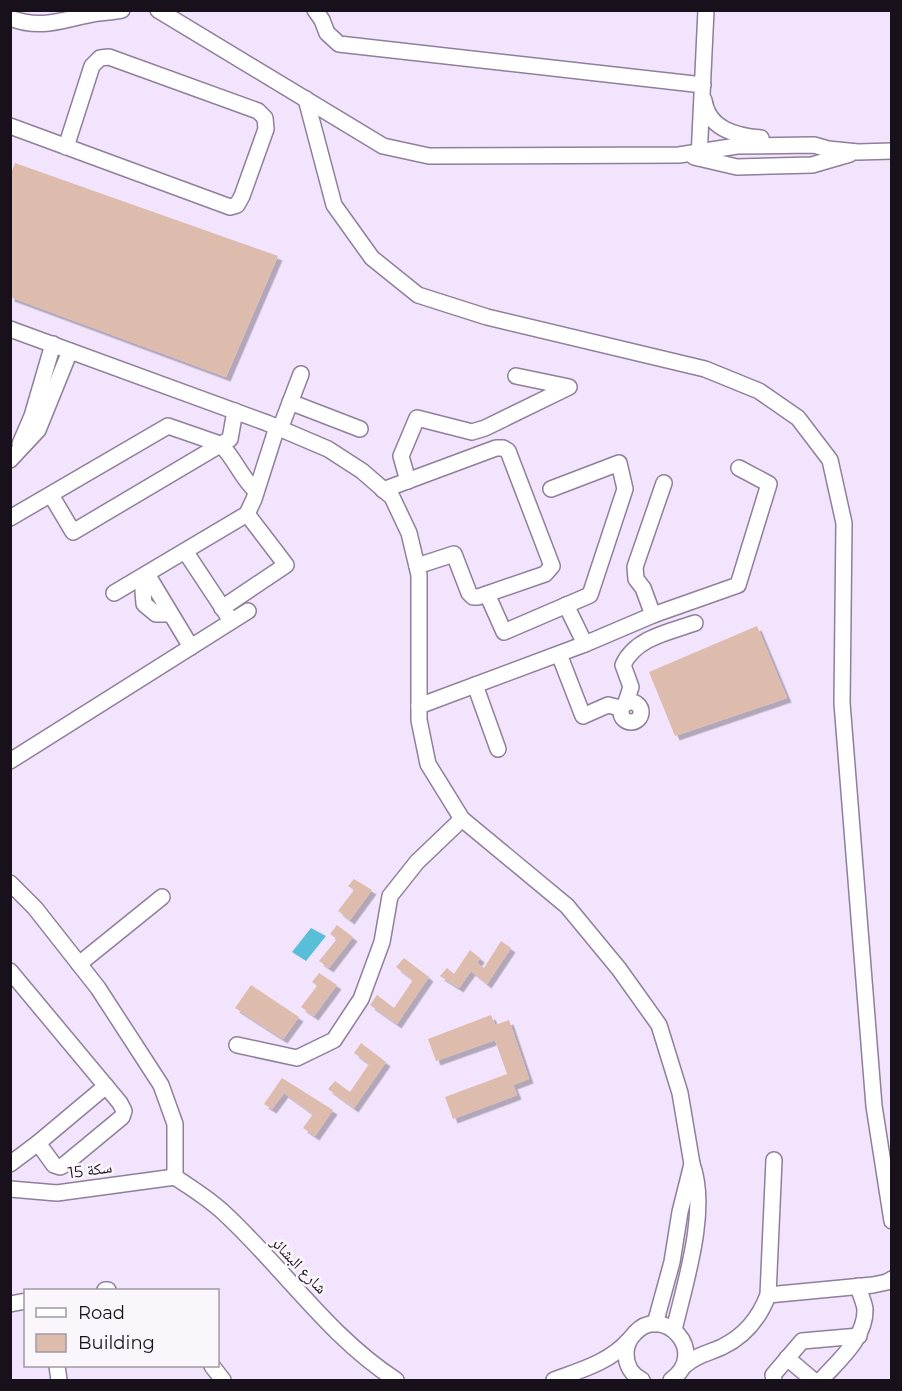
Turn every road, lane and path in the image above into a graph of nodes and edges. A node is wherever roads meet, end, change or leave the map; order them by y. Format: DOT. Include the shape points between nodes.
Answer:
graph roads {
  1 [pos="158,10"];
  2 [pos="315,10"];
  3 [pos="706,10"];
  4 [pos="121,11"];
  5 [pos="10,18"];
  6 [pos="703,85"];
  7 [pos="306,99"];
  8 [pos="10,126"];
  9 [pos="814,145"];
  10 [pos="66,147"];
  11 [pos="891,151"];
  12 [pos="858,152"];
  13 [pos="699,155"];
  14 [pos="10,328"];
  15 [pos="53,344"];
  16 [pos="70,351"];
  17 [pos="301,374"];
  18 [pos="516,376"];
  19 [pos="290,402"];
  20 [pos="235,411"];
  21 [pos="278,428"];
  22 [pos="360,429"];
  23 [pos="220,444"];
  24 [pos="13,457"];
  25 [pos="739,468"];
  26 [pos="408,481"];
  27 [pos="664,483"];
  28 [pos="551,489"];
  29 [pos="384,490"];
  30 [pos="256,492"];
  31 [pos="51,495"];
  32 [pos="247,514"];
  33 [pos="10,518"];
  34 [pos="185,551"];
  35 [pos="417,566"];
  36 [pos="147,574"];
  37 [pos="114,594"];
  38 [pos="487,594"];
  39 [pos="566,605"];
  40 [pos="222,608"];
  41 [pos="248,611"];
  42 [pos="652,615"];
  43 [pos="231,621"];
  44 [pos="695,623"];
  45 [pos="585,644"];
  46 [pos="191,646"];
  47 [pos="559,654"];
  48 [pos="475,685"];
  49 [pos="419,706"];
  50 [pos="498,749"];
  51 [pos="10,760"];
  52 [pos="462,819"];
  53 [pos="10,883"];
  54 [pos="162,897"];
  55 [pos="79,964"];
  56 [pos="10,970"];
  57 [pos="237,1045"];
  58 [pos="106,1086"];
  59 [pos="38,1143"];
  60 [pos="774,1160"];
  61 [pos="10,1164"];
  62 [pos="692,1164"];
  63 [pos="175,1177"];
  64 [pos="10,1189"];
  65 [pos="891,1221"];
  66 [pos="891,1279"];
  67 [pos="858,1286"];
  68 [pos="768,1295"];
  69 [pos="655,1324"];
  70 [pos="676,1332"];
  71 [pos="859,1336"];
  72 [pos="631,1338"];
  73 [pos="720,1348"];
  74 [pos="787,1358"];
  75 [pos="603,1361"];
  76 [pos="684,1366"];
  77 [pos="213,1367"];
  78 [pos="636,1377"];
  79 [pos="223,1380"];
  80 [pos="396,1380"];
  81 [pos="560,1380"];
  82 [pos="670,1380"];
  83 [pos="774,1380"];
  84 [pos="813,1380"];
  85 [pos="821,1380"];
  1 -- 7 [label="street"];
  2 -- 6 [label="street" via="327,33 339,44"];
  3 -- 6 [label="street"];
  4 -- 5 [label="street" via="45,25"];
  6 -- 9 [label="street" via="711,119 733,134 796,139"];
  6 -- 13 [label="street"];
  7 -- 13 [label="street" via="383,146 429,156"];
  7 -- 65 [label="street" via="334,205 372,258 418,295 487,317 705,369 748,386 798,418 830,460 844,523 842,703 874,1106"];
  8 -- 10 [label="street"];
  9 -- 12 [label="street"];
  9 -- 13 [label="street" via="737,146"];
  10 -- 10 [label="street" via="230,207 237,205 242,196 266,129 266,118 258,111 109,57 100,58 92,66"];
  11 -- 12 [label="street"];
  12 -- 13 [label="street" via="812,165 737,167"];
  14 -- 15 [label="street"];
  15 -- 16 [label="street"];
  15 -- 24 [label="street" via="32,416"];
  16 -- 20 [label="street"];
  16 -- 24 [label="street" via="38,430"];
  17 -- 19 [label="street"];
  18 -- 26 [label="street" via="569,387 472,432 417,418 401,456"];
  19 -- 21 [label="street"];
  19 -- 22 [label="street"];
  20 -- 21 [label="street"];
  20 -- 23 [label="street" via="230,439"];
  21 -- 29 [label="street" via="328,449"];
  21 -- 30 [label="street"];
  23 -- 30 [label="street"];
  23 -- 31 [label="street" via="168,426"];
  23 -- 31 [label="street" via="74,532"];
  25 -- 42 [label="street" via="769,484 738,585"];
  26 -- 29 [label="street"];
  26 -- 38 [label="street" via="496,448 508,451 552,566 544,574"];
  27 -- 42 [label="street" via="635,567 636,579"];
  28 -- 39 [label="street" via="619,463 625,489 590,595"];
  29 -- 35 [label="street" via="392,497 409,533"];
  30 -- 32 [label="street"];
  31 -- 33 [label="street"];
  32 -- 34 [label="street"];
  32 -- 40 [label="street" via="286,564"];
  34 -- 36 [label="street"];
  34 -- 40 [label="street"];
  35 -- 38 [label="street" via="454,554 469,593 473,597"];
  35 -- 49 [label="street"];
  36 -- 37 [label="street"];
  36 -- 46 [label="street" via="144,604 156,614 171,614"];
  38 -- 39 [label="street" via="504,632"];
  39 -- 45 [label="street"];
  40 -- 43 [label="street"];
  41 -- 43 [label="street"];
  42 -- 45 [label="street"];
  43 -- 46 [label="street"];
  44 -- 47 [label="street" via="639,644 623,665 631,687 623,705 608,705 583,716"];
  45 -- 47 [label="street"];
  46 -- 51 [label="street"];
  47 -- 48 [label="street"];
  48 -- 49 [label="street"];
  48 -- 50 [label="street"];
  49 -- 52 [label="street" via="428,764"];
  52 -- 57 [label="street" via="417,862 390,897 382,942 361,999 334,1040 297,1058"];
  52 -- 62 [label="street" via="567,906 659,1025 680,1093"];
  53 -- 55 [label="street"];
  54 -- 55 [label="street"];
  55 -- 63 [label="street" via="160,1085 175,1124"];
  56 -- 58 [label="street"];
  58 -- 59 [label="street"];
  58 -- 59 [label="street" via="124,1114 64,1166 54,1165"];
  59 -- 61 [label="street"];
  60 -- 68 [label="street"];
  62 -- 69 [label="street"];
  62 -- 70 [label="street" via="698,1199 697,1224"];
  63 -- 64 [label="street, سكة 15" via="57,1193"];
  63 -- 80 [label="street, شارع البشائر" via="222,1211 341,1335 374,1366"];
  66 -- 67 [label="street"];
  67 -- 68 [label="street"];
  67 -- 71 [label="street" via="865,1313"];
  68 -- 73 [label="street" via="751,1327"];
  69 -- 70 [label="street"];
  69 -- 72 [label="street" via="638,1329"];
  70 -- 73 [label="street" via="697,1343"];
  70 -- 76 [label="street" via="684,1344"];
  71 -- 74 [label="street" via="802,1341"];
  71 -- 85 [label="street"];
  72 -- 75 [label="street"];
  72 -- 78 [label="street" via="626,1359"];
  73 -- 76 [label="street" via="697,1355"];
  74 -- 83 [label="street"];
  74 -- 84 [label="street"];
  75 -- 78 [label="street"];
  75 -- 81 [label="street"];
  76 -- 82 [label="street"];
  77 -- 79 [label="street"];
}
